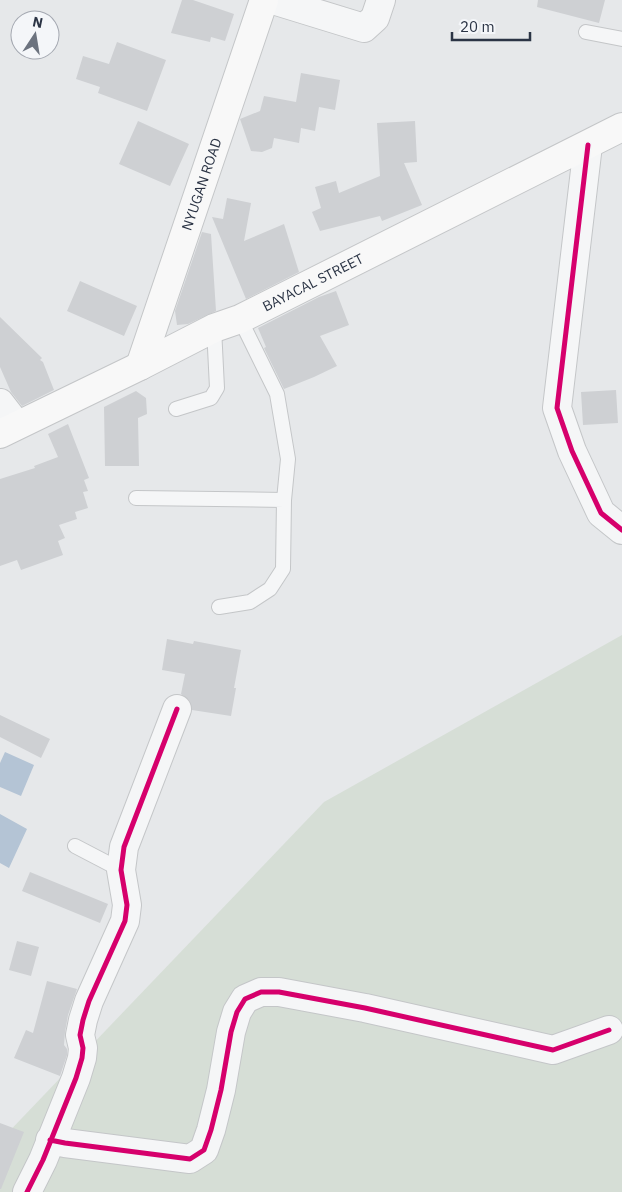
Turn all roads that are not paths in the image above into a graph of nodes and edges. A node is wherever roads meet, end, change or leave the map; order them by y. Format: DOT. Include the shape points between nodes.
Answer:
graph roads {
  1 [pos="264,0"];
  2 [pos="273,0"];
  3 [pos="381,0"];
  4 [pos="586,32"];
  5 [pos="622,39"];
  6 [pos="622,127"];
  7 [pos="588,145"];
  8 [pos="240,319"];
  9 [pos="214,328"];
  10 [pos="140,366"];
  11 [pos="0,403"];
  12 [pos="176,409"];
  13 [pos="9,429"];
  14 [pos="136,498"];
  15 [pos="284,500"];
  16 [pos="622,530"];
  17 [pos="219,607"];
  18 [pos="177,709"];
  19 [pos="75,846"];
  20 [pos="121,870"];
  21 [pos="609,1030"];
  22 [pos="50,1140"];
  23 [pos="27,1192"];
  1 -- 10 [label="main road, NYUGAN ROAD"];
  2 -- 3 [label="street" via="364,28 375,18"];
  4 -- 5 [label="lane"];
  6 -- 7 [label="main road, BAYACAL STREET"];
  7 -- 8 [label="main road, BAYACAL STREET"];
  7 -- 16 [label="street" via="557,408 572,451 601,513"];
  8 -- 9 [label="main road, BAYACAL STREET"];
  8 -- 15 [label="lane" via="277,394 288,459"];
  9 -- 10 [label="main road, BAYACAL STREET"];
  9 -- 12 [label="lane" via="217,388 211,398"];
  10 -- 13 [label="main road, BAYACAL STREET"];
  11 -- 13 [label="street"];
  14 -- 15 [label="lane"];
  15 -- 17 [label="lane" via="284,569 270,589 250,602"];
  18 -- 20 [label="street" via="124,847"];
  19 -- 20 [label="lane"];
  20 -- 22 [label="street" via="127,905 125,921 89,1001 80,1035 82,1058"];
  21 -- 22 [label="street" via="553,1050 365,1008 279,992 261,992 245,999 237,1012 221,1090 204,1150 190,1159"];
  22 -- 23 [label="street"];
}
